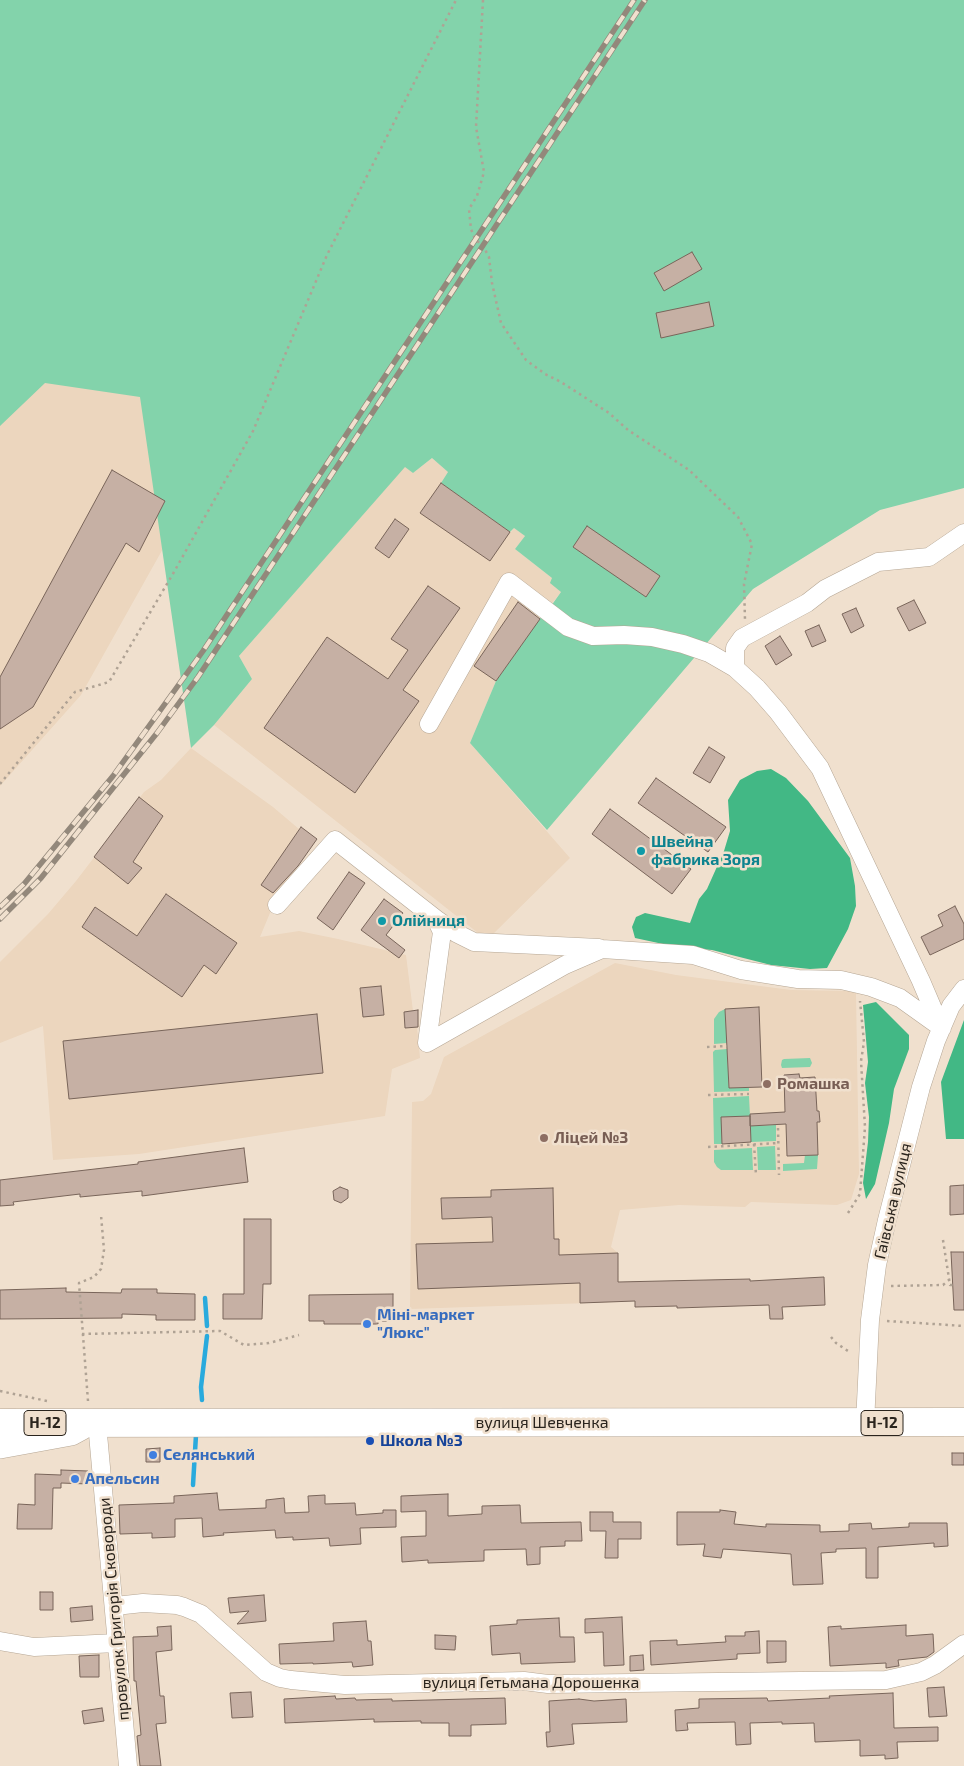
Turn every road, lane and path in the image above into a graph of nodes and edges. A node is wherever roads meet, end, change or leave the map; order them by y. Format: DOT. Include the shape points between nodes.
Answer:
graph roads {
  1 [pos="456,0"];
  2 [pos="483,0"];
  3 [pos="964,533"];
  4 [pos="747,635"];
  5 [pos="736,668"];
  6 [pos="429,724"];
  7 [pos="0,784"];
  8 [pos="277,905"];
  9 [pos="436,919"];
  10 [pos="602,949"];
  11 [pos="860,985"];
  12 [pos="964,989"];
  13 [pos="942,1028"];
  14 [pos="727,1046"];
  15 [pos="707,1047"];
  16 [pos="749,1094"];
  17 [pos="708,1095"];
  18 [pos="778,1128"];
  19 [pos="779,1143"];
  20 [pos="754,1144"];
  21 [pos="708,1147"];
  22 [pos="756,1175"];
  23 [pos="779,1175"];
  24 [pos="848,1213"];
  25 [pos="101,1215"];
  26 [pos="944,1240"];
  27 [pos="950,1280"];
  28 [pos="953,1285"];
  29 [pos="874,1287"];
  30 [pos="870,1320"];
  31 [pos="964,1326"];
  32 [pos="82,1334"];
  33 [pos="299,1335"];
  34 [pos="831,1337"];
  35 [pos="868,1363"];
  36 [pos="964,1422"];
  37 [pos="0,1423"];
  38 [pos="93,1423"];
  39 [pos="865,1423"];
  40 [pos="0,1446"];
  41 [pos="115,1606"];
  42 [pos="0,1641"];
  43 [pos="116,1643"];
  44 [pos="964,1644"];
  45 [pos="128,1766"];
  1 -- 7 [label="path" via="327,255 253,431 174,572 109,682 75,692"];
  2 -- 4 [label="path" via="476,127 484,172 477,196 469,208 475,240 489,257 501,323 526,360 610,413 628,430 689,470 738,517 752,544 744,584"];
  3 -- 4 [label="street" via="929,557 878,562"];
  4 -- 5 [label="street" via="735,648"];
  5 -- 6 [label="street" via="709,653 683,644 652,637 593,636 568,627 510,582"];
  5 -- 13 [label="street" via="778,712 820,768"];
  8 -- 9 [label="street" via="335,840"];
  9 -- 10 [label="street" via="474,942"];
  9 -- 10 [label="street" via="442,932 427,1043 565,965"];
  10 -- 11 [label="street" via="693,955 741,970"];
  11 -- 13 [label="street" via="900,998"];
  11 -- 24 [label="path" via="865,1128 860,1194"];
  12 -- 13 [label="street, Гаївська вулиця" via="951,1006"];
  13 -- 29 [label="street, Гаївська вулиця" via="921,1087 887,1220"];
  14 -- 15 [label="path"];
  16 -- 17 [label="path"];
  18 -- 19 [label="path"];
  19 -- 20 [label="path"];
  19 -- 23 [label="path"];
  20 -- 21 [label="path"];
  20 -- 22 [label="path"];
  25 -- 32 [label="path" via="104,1250 101,1269 94,1277 79,1284"];
  26 -- 27 [label="path"];
  27 -- 28 [label="path" via="950,1285"];
  27 -- 29 [label="path" via="944,1285"];
  29 -- 30 [label="street, Гаївська вулиця"];
  30 -- 31 [label="path"];
  30 -- 35 [label="street, Гаївська вулиця"];
  32 -- 33 [label="path" via="220,1331 244,1344 269,1343"];
  32 -- 38 [label="path"];
  34 -- 35 [label="path" via="845,1350"];
  35 -- 39 [label="street, Гаївська вулиця"];
  36 -- 39 [label="main road, вулиця Шевченка / Н-12"];
  37 -- 38 [label="main road, вулиця Шевченка / Н-12"];
  38 -- 39 [label="main road, вулиця Шевченка / Н-12"];
  38 -- 40 [label="main road, вулиця Шевченка" via="71,1433"];
  38 -- 41 [label="street, провулок Григорія Сковороди"];
  41 -- 43 [label="street, провулок Григорія Сковороди"];
  41 -- 44 [label="street, вулиця Гетьмана Дорошенка" via="177,1604 200,1614 266,1672 291,1680 345,1685 886,1680 921,1672"];
  42 -- 43 [label="street" via="34,1647"];
  43 -- 45 [label="street, провулок Григорія Сковороди"];
}
